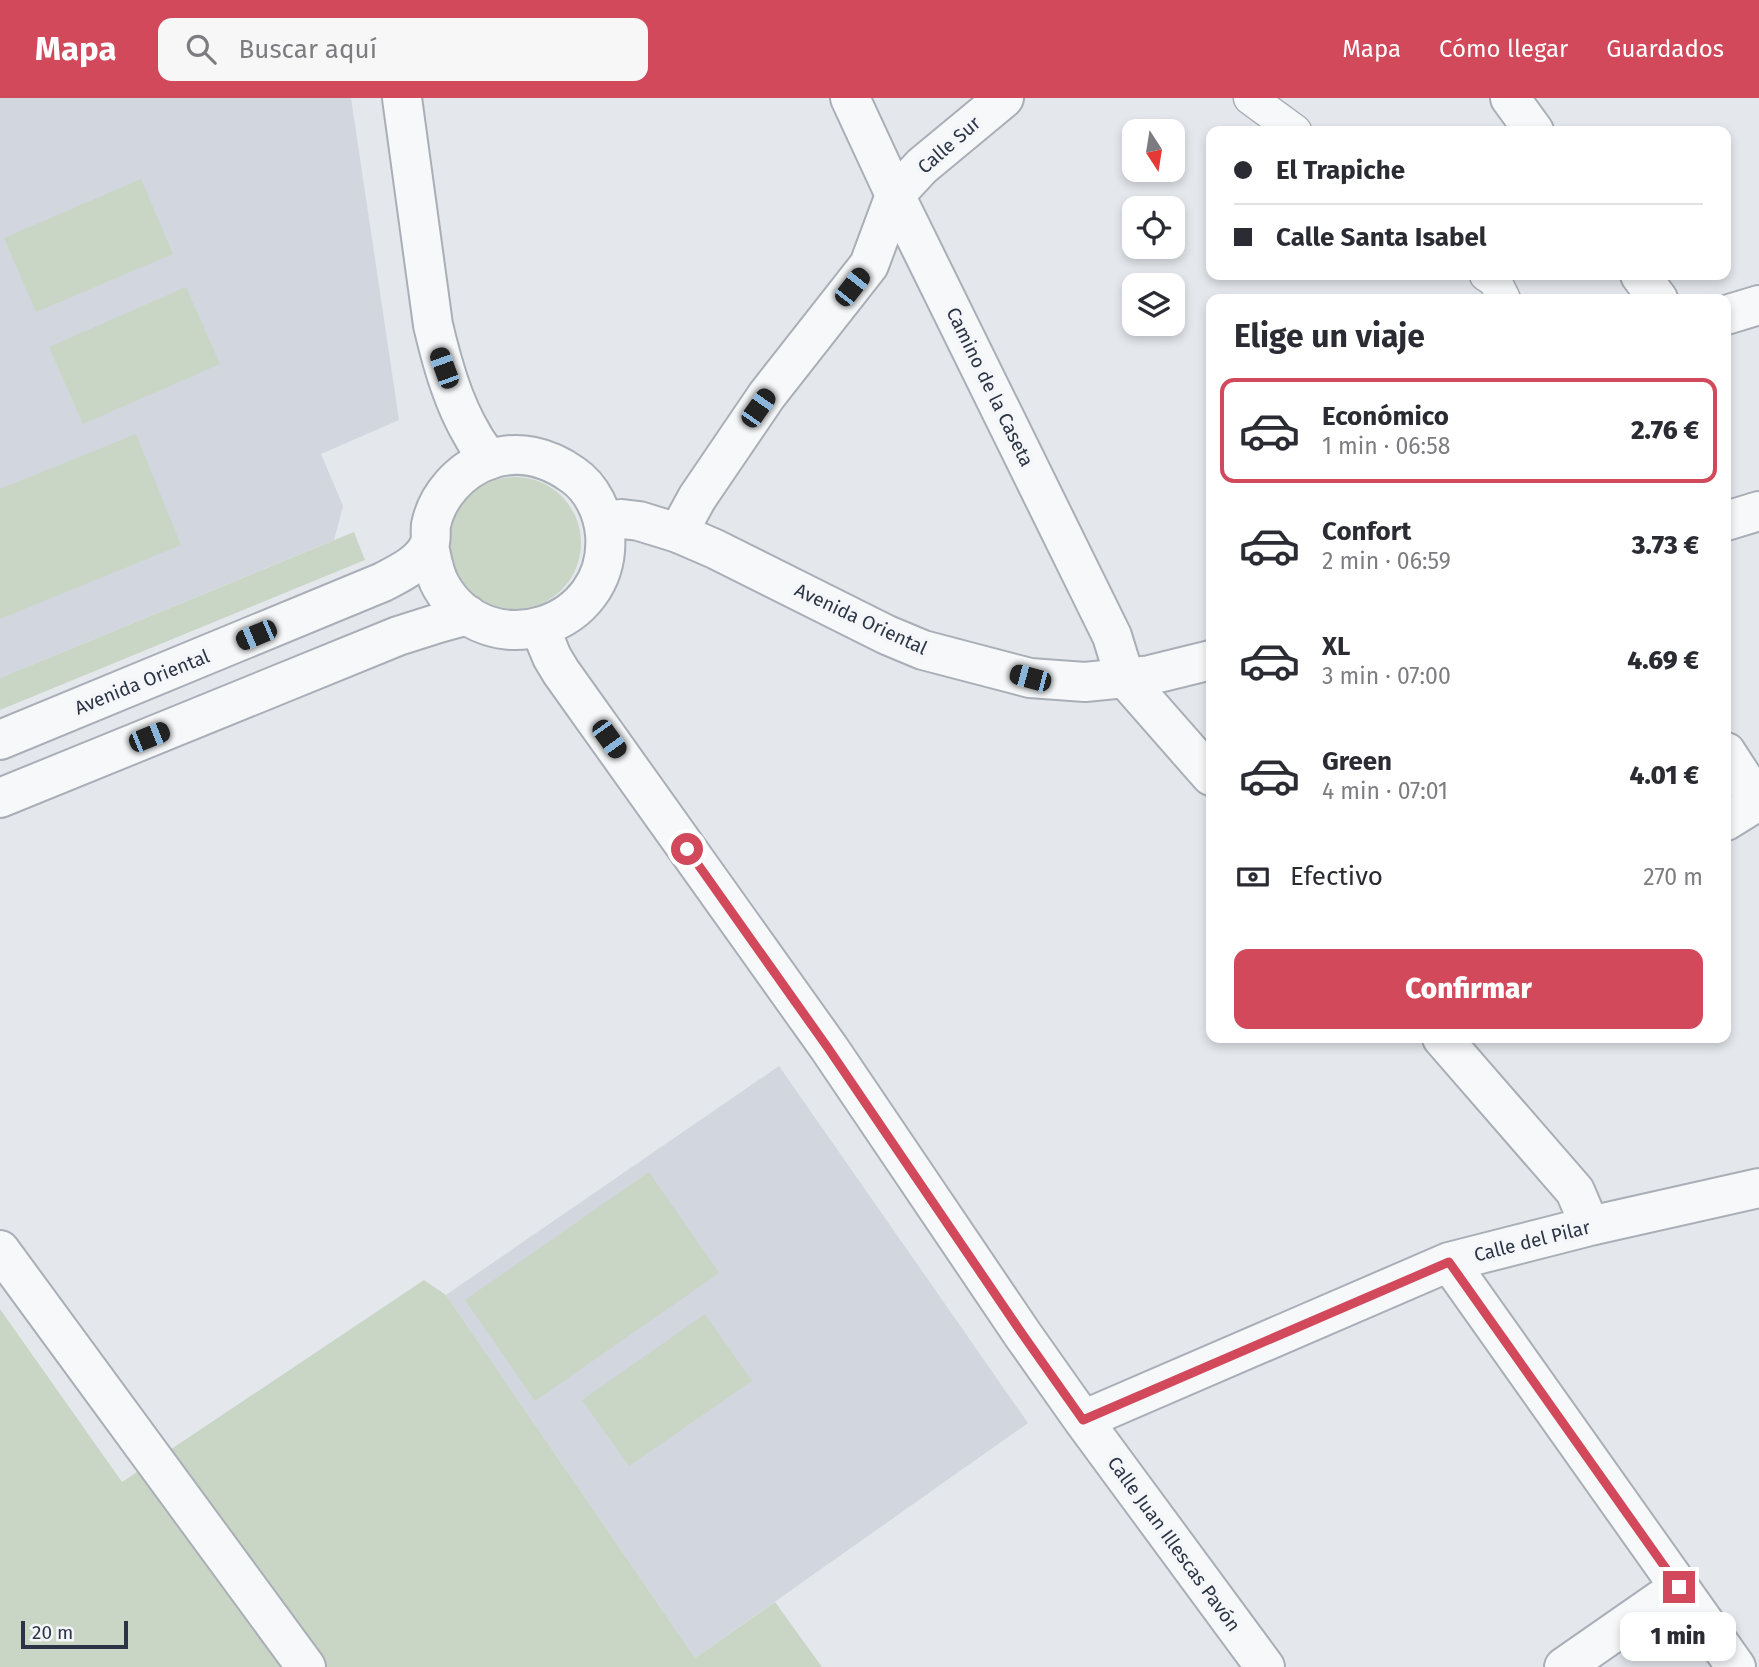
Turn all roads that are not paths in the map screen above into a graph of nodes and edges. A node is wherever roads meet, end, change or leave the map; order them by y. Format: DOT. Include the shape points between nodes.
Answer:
graph roads {
  1 [pos="402,98"];
  2 [pos="850,98"];
  3 [pos="1004,98"];
  4 [pos="1250,98"];
  5 [pos="1510,98"];
  6 [pos="1287,126"];
  7 [pos="1530,126"];
  8 [pos="895,195"];
  9 [pos="1759,305"];
  10 [pos="1731,313"];
  11 [pos="489,460"];
  12 [pos="1759,512"];
  13 [pos="1731,520"];
  14 [pos="604,521"];
  15 [pos="678,533"];
  16 [pos="429,545"];
  17 [pos="468,615"];
  18 [pos="540,628"];
  19 [pos="1206,661"];
  20 [pos="1125,678"];
  21 [pos="0,740"];
  22 [pos="1731,760"];
  23 [pos="1206,770"];
  24 [pos="0,798"];
  25 [pos="1758,802"];
  26 [pos="1731,818"];
  27 [pos="1446,1043"];
  28 [pos="1759,1188"];
  29 [pos="1590,1226"];
  30 [pos="0,1250"];
  31 [pos="1449,1262"];
  32 [pos="1083,1420"];
  33 [pos="1679,1587"];
  34 [pos="306,1667"];
  35 [pos="1265,1667"];
  36 [pos="1564,1667"];
  37 [pos="1736,1667"];
  1 -- 11 [label="street" via="440,355 461,413"];
  2 -- 8 [label="street, Camino de la Caseta"];
  3 -- 8 [label="street, Calle Sur" via="922,166"];
  4 -- 6 [label="street"];
  5 -- 7 [label="street"];
  8 -- 15 [label="street" via="869,265 767,395"];
  8 -- 20 [label="street, Camino de la Caseta" via="1112,636"];
  9 -- 10 [label="street"];
  11 -- 14 [label="street" via="512,455 559,465 579,479"];
  11 -- 16 [label="street" via="468,469 452,484 439,503"];
  12 -- 13 [label="street"];
  14 -- 15 [label="street, Avenida Oriental" via="639,521"];
  14 -- 18 [label="street" via="606,548 600,575 586,598 565,617"];
  15 -- 20 [label="street, Avenida Oriental" via="923,650 1030,678"];
  16 -- 17 [label="street" via="440,586"];
  16 -- 21 [label="street, Avenida Oriental" via="416,562 383,582"];
  17 -- 18 [label="street" via="503,629"];
  17 -- 24 [label="street" via="398,636"];
  18 -- 32 [label="street, Calle Juan Illescas Pavón" via="562,672"];
  19 -- 20 [label="street, Avenida Oriental"];
  20 -- 23 [label="street"];
  22 -- 25 [label="street"];
  25 -- 26 [label="street"];
  27 -- 29 [label="street" via="1575,1191"];
  28 -- 29 [label="street, Calle del Pilar"];
  29 -- 31 [label="street, Calle del Pilar"];
  30 -- 34 [label="street"];
  31 -- 32 [label="street, Calle del Pilar"];
  31 -- 33 [label="street"];
  32 -- 35 [label="street, Calle Juan Illescas Pavón"];
  33 -- 36 [label="street"];
  33 -- 37 [label="street"];
}
